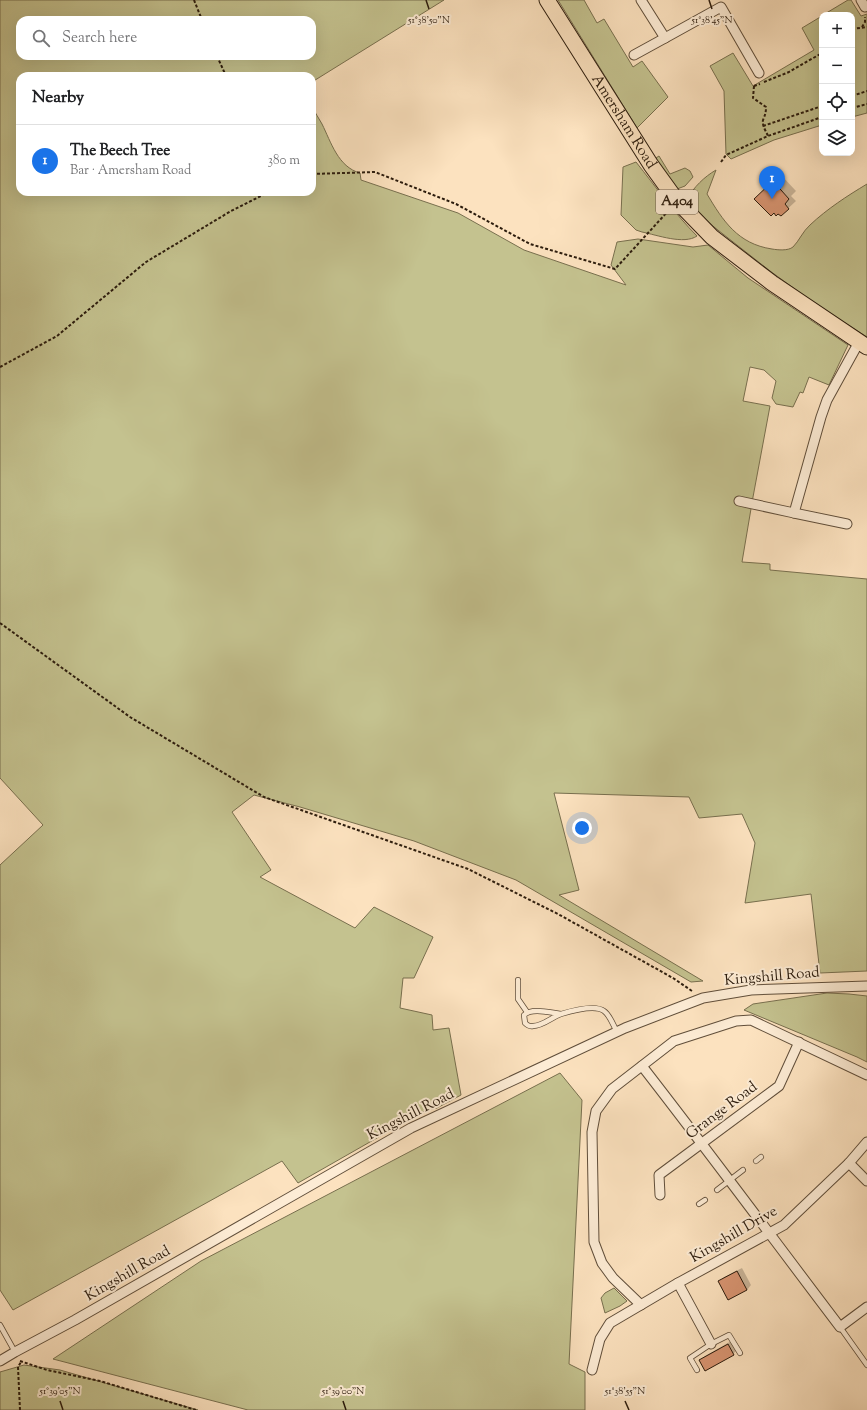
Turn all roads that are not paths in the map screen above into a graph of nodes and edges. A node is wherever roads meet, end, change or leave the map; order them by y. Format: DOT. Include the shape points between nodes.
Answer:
graph roads {
  1 [pos="547,0"];
  2 [pos="641,0"];
  3 [pos="665,38"];
  4 [pos="634,55"];
  5 [pos="759,73"];
  6 [pos="863,345"];
  7 [pos="739,501"];
  8 [pos="794,513"];
  9 [pos="847,524"];
  10 [pos="518,980"];
  11 [pos="867,986"];
  12 [pos="527,1012"];
  13 [pos="561,1014"];
  14 [pos="617,1032"];
  15 [pos="799,1042"];
  16 [pos="642,1066"];
  17 [pos="867,1075"];
  18 [pos="867,1142"];
  19 [pos="702,1143"];
  20 [pos="761,1157"];
  21 [pos="756,1161"];
  22 [pos="849,1163"];
  23 [pos="743,1170"];
  24 [pos="730,1181"];
  25 [pos="867,1181"];
  26 [pos="717,1190"];
  27 [pos="660,1195"];
  28 [pos="705,1200"];
  29 [pos="699,1204"];
  30 [pos="768,1233"];
  31 [pos="678,1283"];
  32 [pos="641,1305"];
  33 [pos="867,1306"];
  34 [pos="0,1325"];
  35 [pos="840,1327"];
  36 [pos="711,1344"];
  37 [pos="15,1352"];
  38 [pos="740,1353"];
  39 [pos="0,1361"];
  40 [pos="867,1365"];
  41 [pos="592,1370"];
  42 [pos="697,1370"];
  1 -- 6 [label="main road, Amersham Road / A404" via="651,165 677,201 712,237 748,265"];
  2 -- 3 [label="street"];
  3 -- 4 [label="street"];
  3 -- 5 [label="street" via="721,7"];
  6 -- 8 [label="street" via="823,412"];
  7 -- 8 [label="street"];
  8 -- 9 [label="street"];
  10 -- 12 [label="lane" via="518,1000"];
  11 -- 14 [label="street, Kingshill Road" via="751,990 703,998"];
  12 -- 13 [label="lane"];
  12 -- 13 [label="lane" via="524,1015 528,1026"];
  13 -- 14 [label="lane" via="598,1008 607,1015"];
  14 -- 37 [label="street, Kingshill Road" via="411,1128"];
  15 -- 16 [label="street" via="751,1020 736,1021 674,1041"];
  15 -- 17 [label="street"];
  15 -- 19 [label="street, Grange Road" via="779,1086"];
  16 -- 19 [label="street"];
  16 -- 32 [label="street" via="612,1089 596,1111 592,1132 594,1242 602,1263 613,1278"];
  18 -- 22 [label="street, Kingshill Drive"];
  19 -- 24 [label="street"];
  19 -- 27 [label="street, Grange Road" via="659,1175"];
  20 -- 21 [label="lane"];
  22 -- 25 [label="street"];
  22 -- 30 [label="street, Kingshill Drive" via="784,1225"];
  23 -- 24 [label="lane"];
  24 -- 26 [label="lane"];
  24 -- 30 [label="street"];
  28 -- 29 [label="lane"];
  30 -- 31 [label="street, Kingshill Drive"];
  30 -- 35 [label="street"];
  31 -- 32 [label="street, Kingshill Drive"];
  31 -- 36 [label="street"];
  32 -- 41 [label="street, Kingshill Drive" via="610,1323 600,1338"];
  33 -- 35 [label="street"];
  34 -- 37 [label="lane"];
  35 -- 40 [label="lane"];
  36 -- 38 [label="lane" via="729,1335"];
  36 -- 42 [label="lane" via="690,1358"];
  37 -- 39 [label="street, Kingshill Road"];
}
